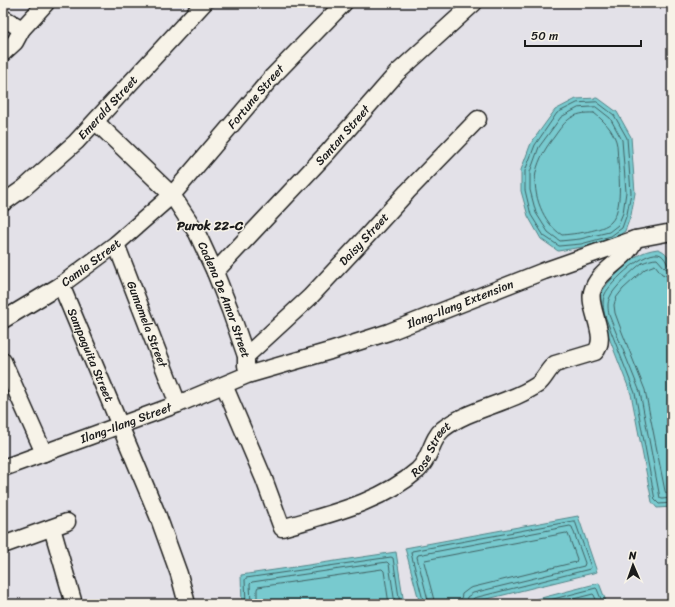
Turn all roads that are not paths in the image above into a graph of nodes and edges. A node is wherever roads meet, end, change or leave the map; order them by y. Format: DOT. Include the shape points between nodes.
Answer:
graph roads {
  1 [pos="46,3"];
  2 [pos="204,3"];
  3 [pos="344,3"];
  4 [pos="474,3"];
  5 [pos="3,18"];
  6 [pos="22,29"];
  7 [pos="3,53"];
  8 [pos="478,119"];
  9 [pos="96,122"];
  10 [pos="172,195"];
  11 [pos="3,203"];
  12 [pos="672,232"];
  13 [pos="635,239"];
  14 [pos="116,244"];
  15 [pos="215,272"];
  16 [pos="61,285"];
  17 [pos="3,320"];
  18 [pos="246,356"];
  19 [pos="3,361"];
  20 [pos="247,375"];
  21 [pos="224,385"];
  22 [pos="178,404"];
  23 [pos="119,425"];
  24 [pos="44,453"];
  25 [pos="3,468"];
  26 [pos="67,522"];
  27 [pos="52,528"];
  28 [pos="3,545"];
  29 [pos="74,604"];
  30 [pos="187,604"];
  1 -- 6 [label="street"];
  2 -- 9 [label="street, Emerald Street"];
  3 -- 10 [label="street, Fortune Street" via="273,76"];
  4 -- 15 [label="street, Santan Street" via="397,73 328,152"];
  5 -- 6 [label="street"];
  6 -- 7 [label="street" via="15,42"];
  8 -- 18 [label="street, Daisy Street" via="310,297"];
  9 -- 10 [label="street, Cadena De Amor Street"];
  9 -- 11 [label="street, Emerald Street" via="55,161"];
  10 -- 14 [label="street, Camia Street"];
  10 -- 15 [label="street, Cadena De Amor Street" via="196,233"];
  12 -- 13 [label="street, Ilang-Ilang Extension"];
  13 -- 20 [label="street, Ilang-Ilang Extension" via="544,271 389,332"];
  13 -- 21 [label="street, Rose Street" via="592,290 592,304 600,338 595,352 555,364 537,384 524,392 442,429 425,462 404,481 375,498 282,528"];
  14 -- 16 [label="street, Camia Street"];
  14 -- 22 [label="street, Gumamela Street"];
  15 -- 18 [label="street, Cadena De Amor Street"];
  16 -- 17 [label="street, Camia Street"];
  16 -- 23 [label="street, Sampaguita Street"];
  18 -- 20 [label="street, Cadena De Amor Street"];
  19 -- 24 [label="street"];
  20 -- 21 [label="street, Ilang-Ilang Street"];
  21 -- 22 [label="street, Ilang-Ilang Street"];
  22 -- 23 [label="street, Ilang-Ilang Street"];
  23 -- 24 [label="street, Ilang-Ilang Street"];
  23 -- 30 [label="street, Sampaguita Street" via="170,546"];
  24 -- 25 [label="street, Ilang-Ilang Street"];
  26 -- 27 [label="street"];
  27 -- 28 [label="street"];
  27 -- 29 [label="street"];
}
